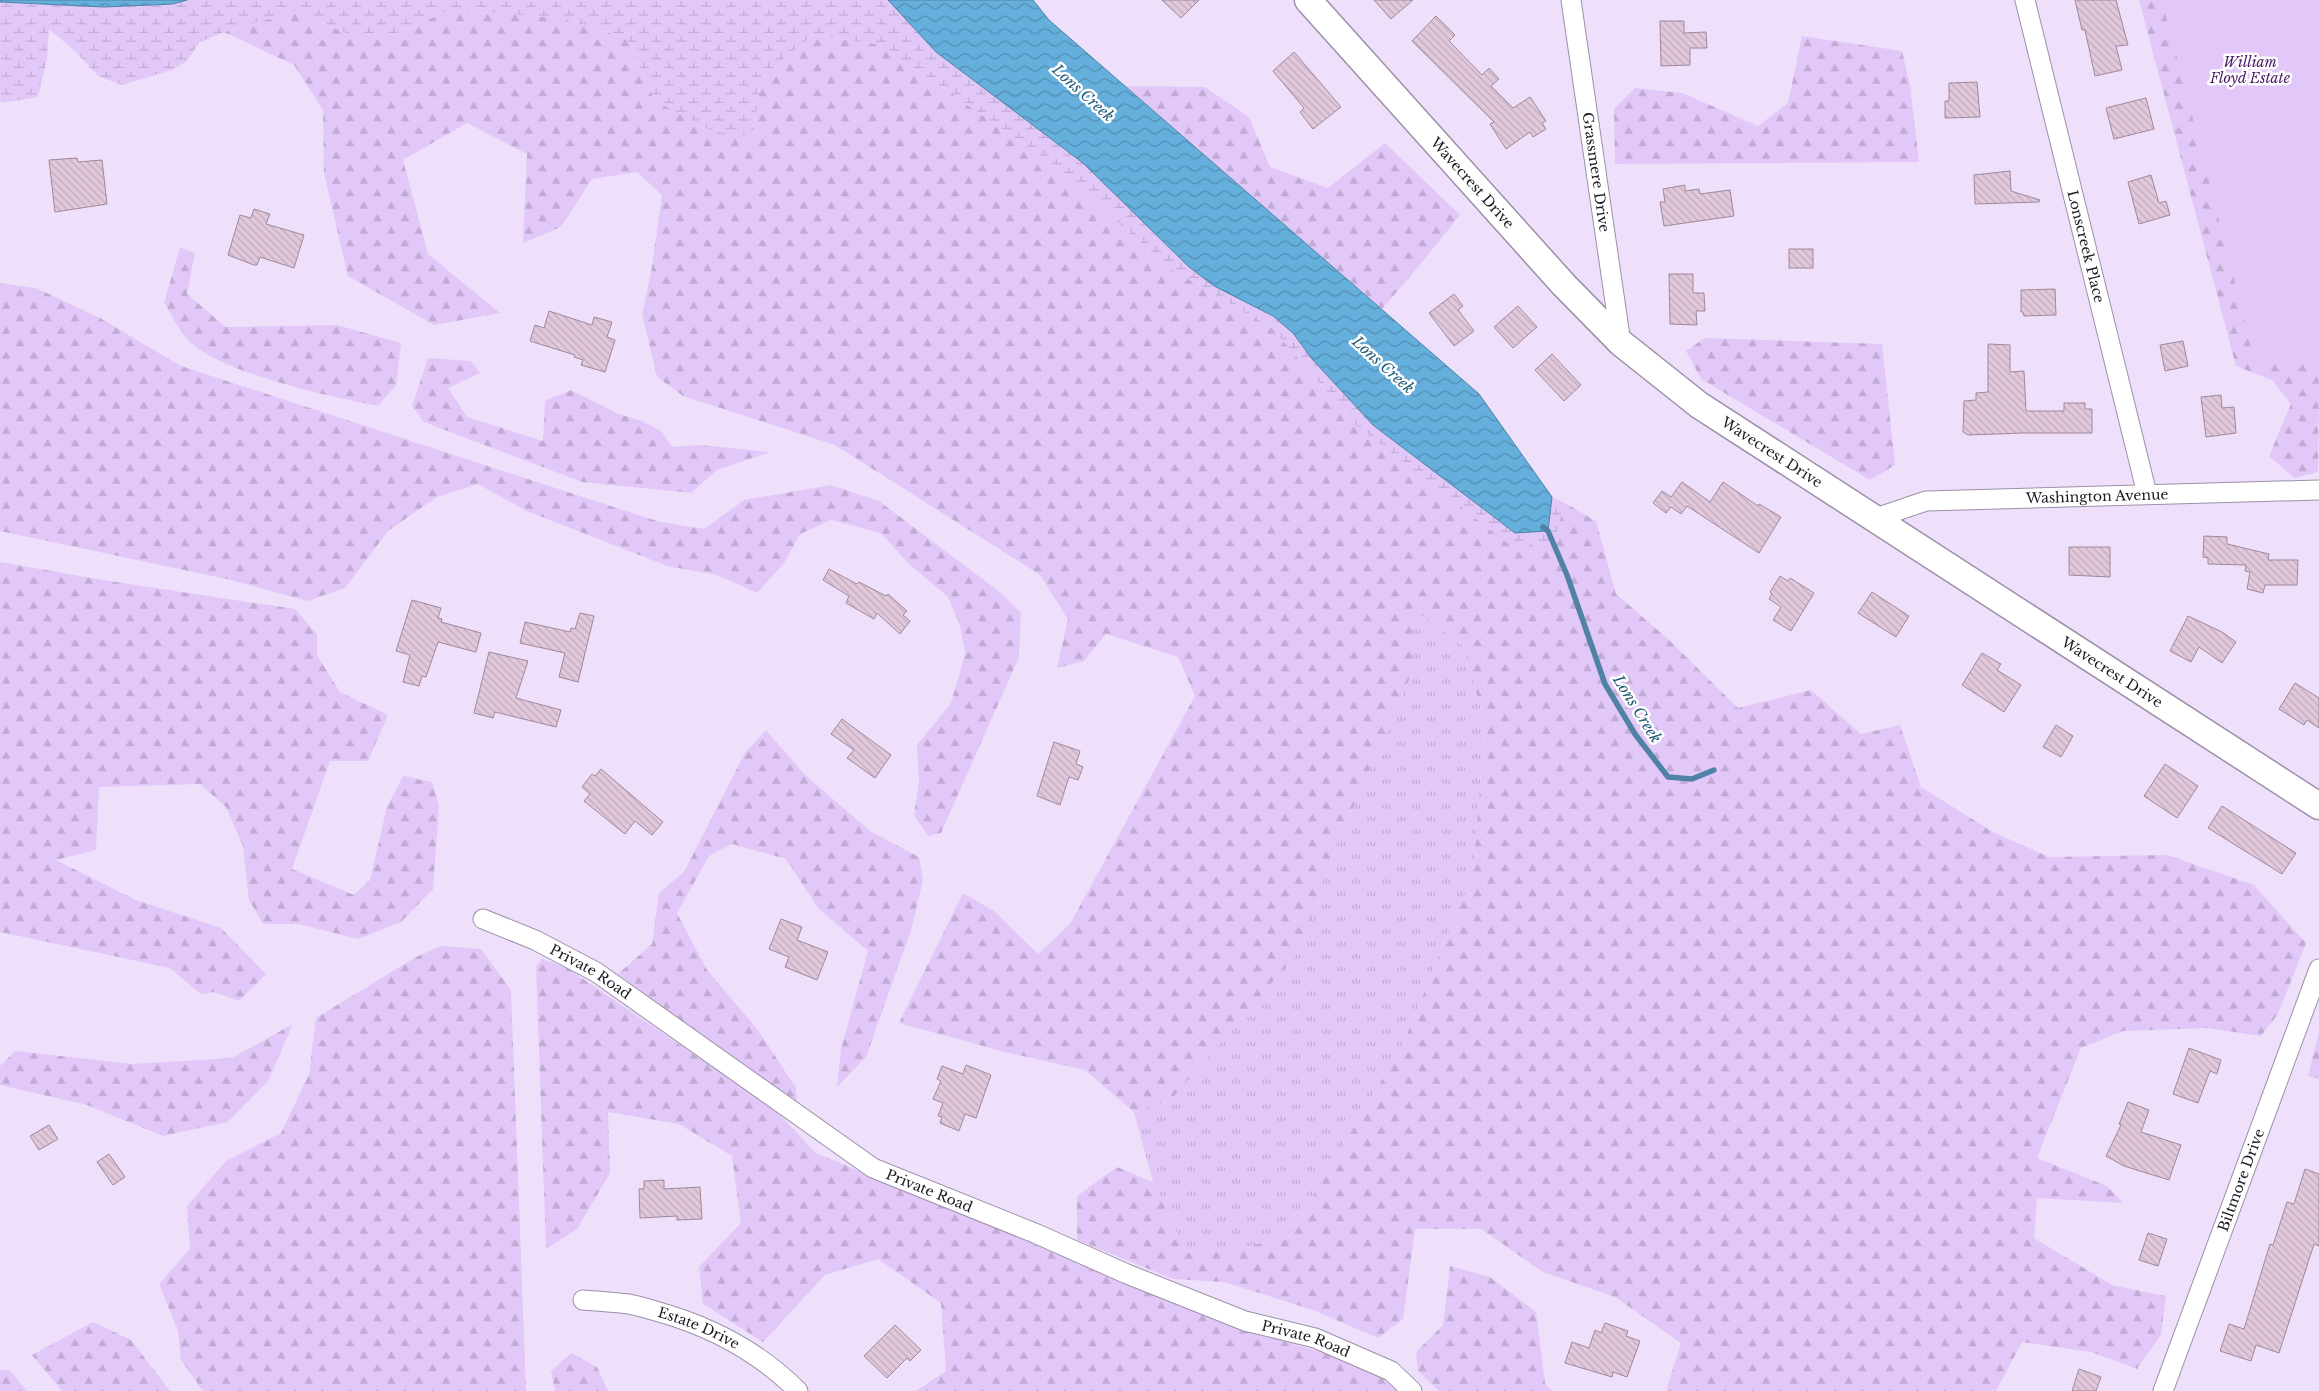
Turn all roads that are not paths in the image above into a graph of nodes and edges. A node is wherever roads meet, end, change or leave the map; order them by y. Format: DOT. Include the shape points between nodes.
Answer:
graph roads {
  1 [pos="1308,0"];
  2 [pos="1570,0"];
  3 [pos="2024,0"];
  4 [pos="1621,343"];
  5 [pos="2319,490"];
  6 [pos="2147,494"];
  7 [pos="1876,518"];
  8 [pos="2319,806"];
  9 [pos="482,919"];
  10 [pos="2319,969"];
  11 [pos="583,1300"];
  12 [pos="798,1391"];
  13 [pos="1412,1391"];
  14 [pos="2163,1391"];
  1 -- 4 [label="street, Wavecrest Drive" via="1564,285"];
  2 -- 4 [label="street, Grassmere Drive"];
  3 -- 6 [label="street, Lonscreek Place"];
  4 -- 7 [label="street, Wavecrest Drive" via="1699,404"];
  5 -- 6 [label="street, Washington Avenue"];
  6 -- 7 [label="street, Washington Avenue" via="1926,501"];
  7 -- 8 [label="street, Wavecrest Drive"];
  9 -- 13 [label="street, Private Road" via="535,940 596,972 873,1168 1227,1314 1315,1338 1390,1371"];
  10 -- 14 [label="street, Biltmore Drive"];
  11 -- 12 [label="street, Estate Drive" via="630,1304 686,1320 720,1334 752,1352"];
}
